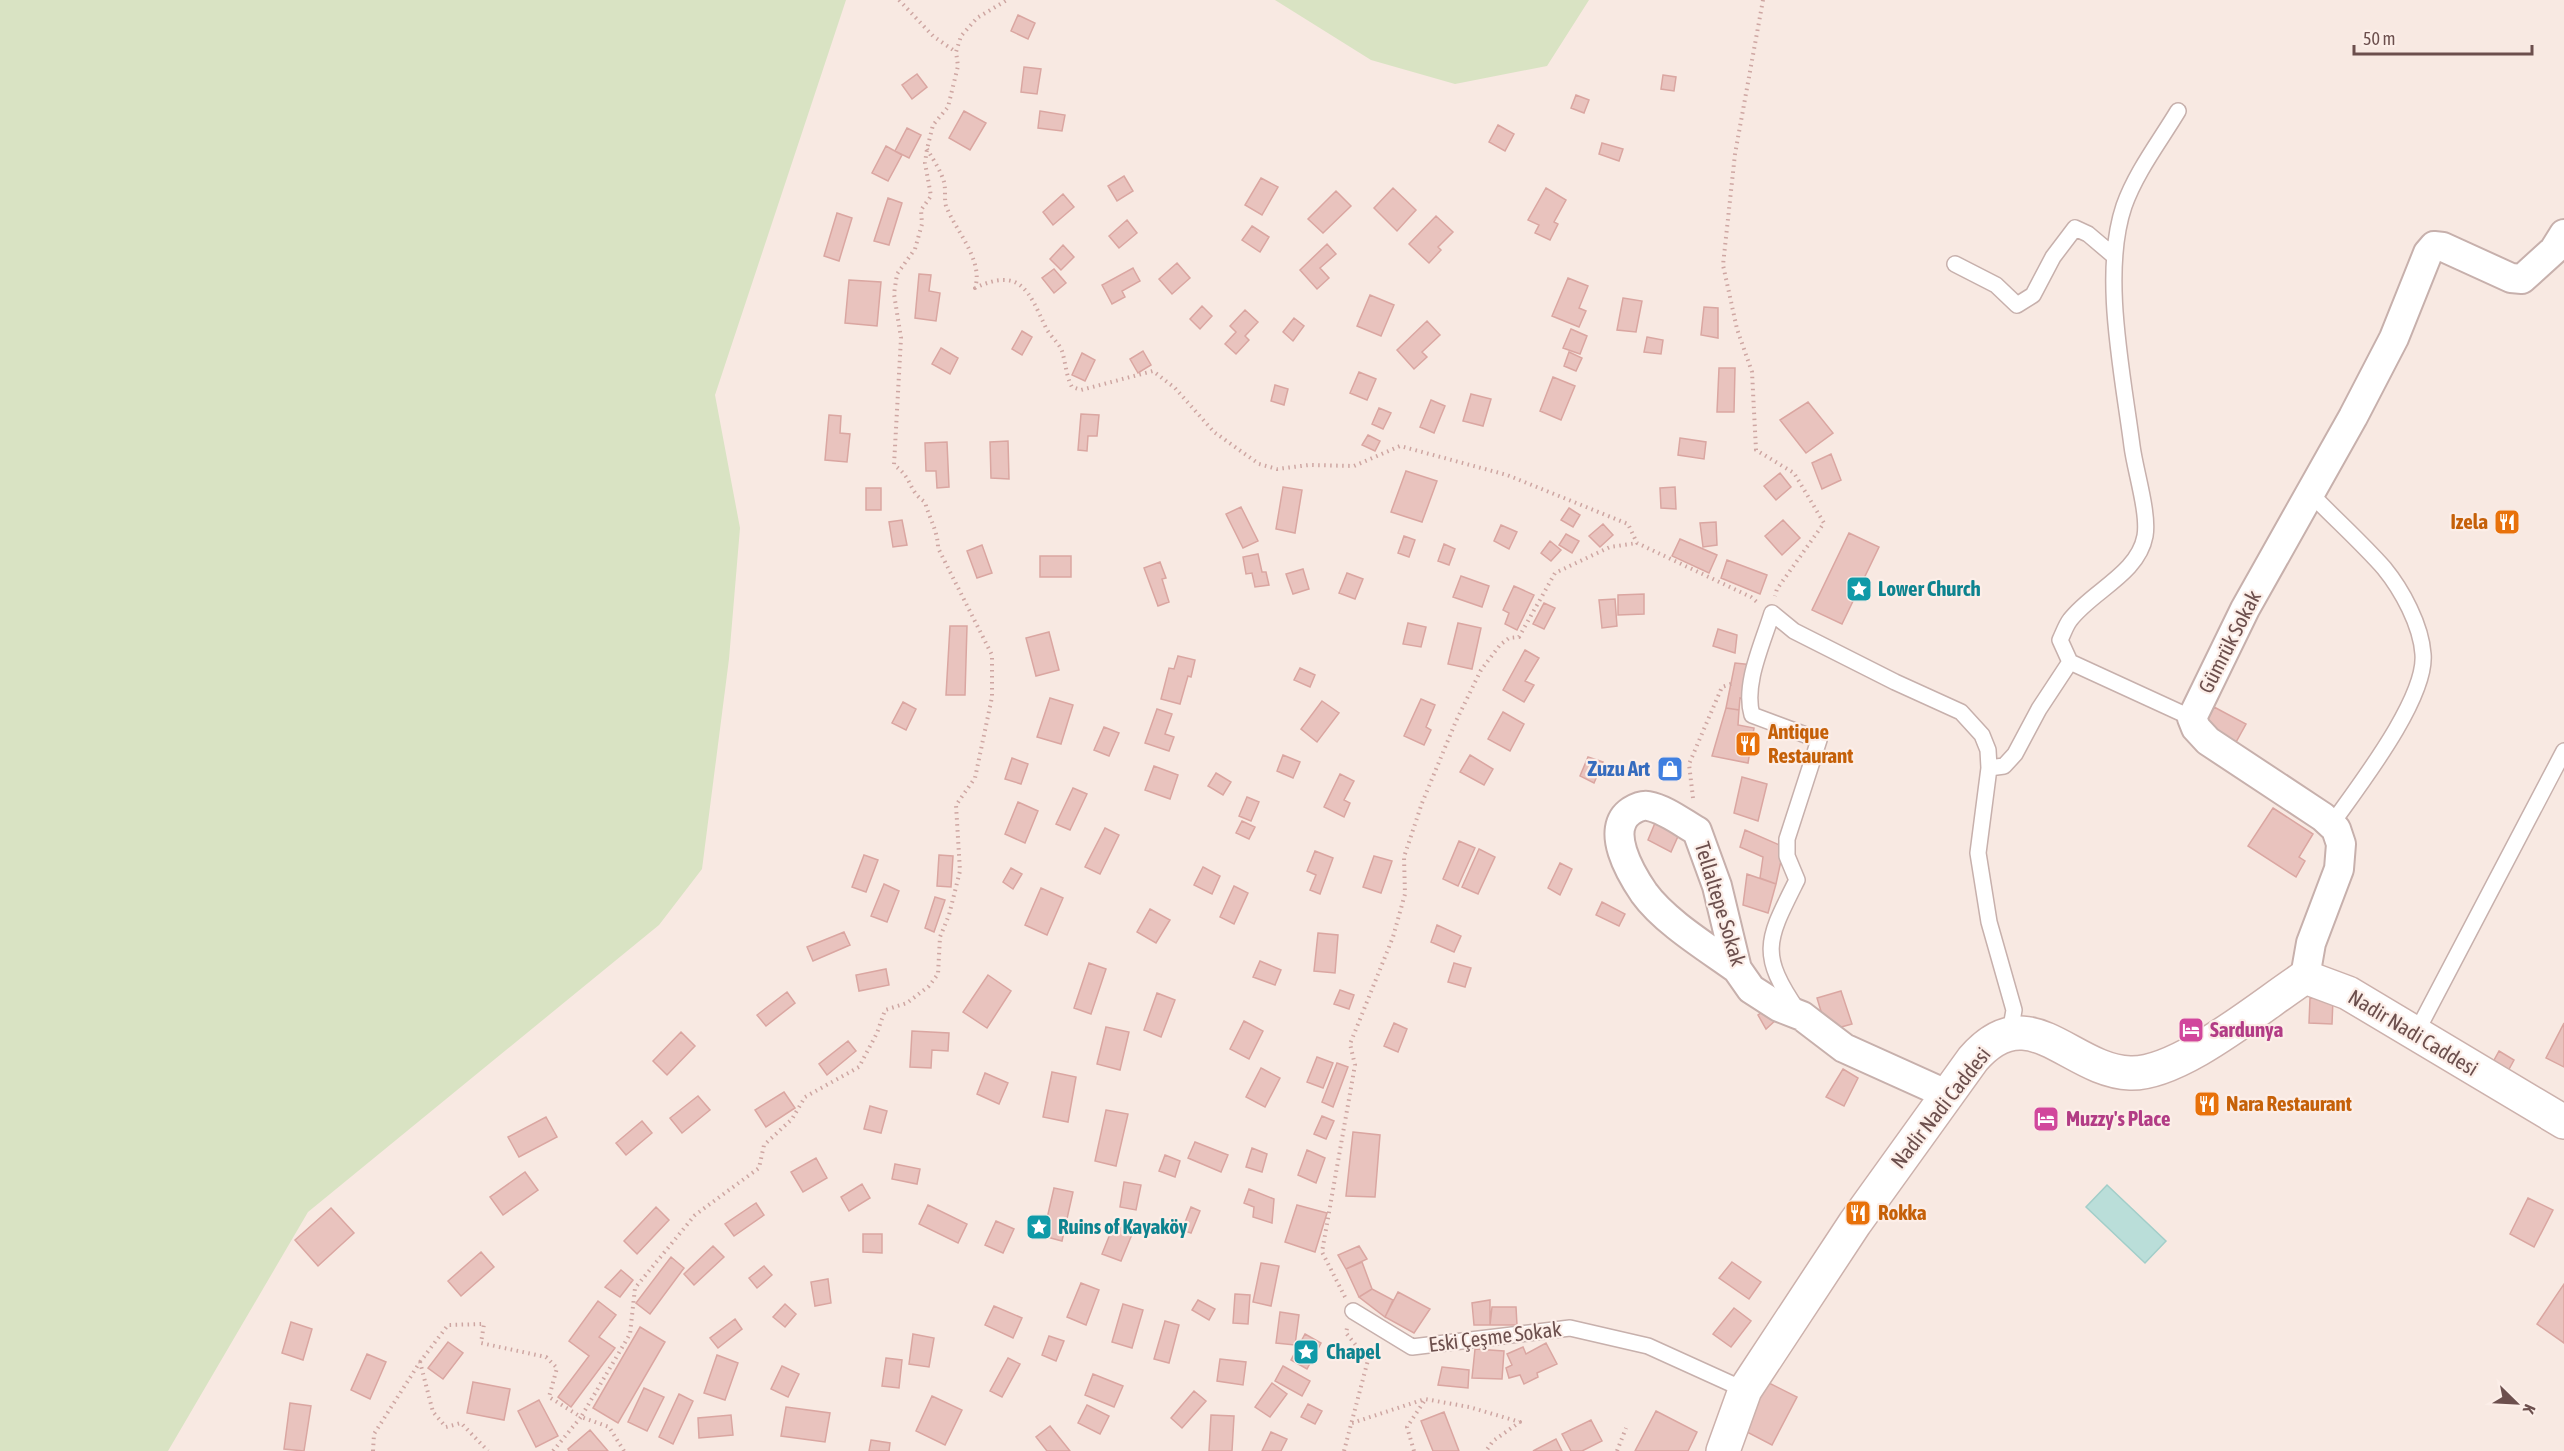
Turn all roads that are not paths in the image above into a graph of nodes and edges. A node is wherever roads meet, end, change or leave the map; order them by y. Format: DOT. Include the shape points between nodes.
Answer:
graph roads {
  1 [pos="2178,111"];
  2 [pos="2564,234"];
  3 [pos="2114,256"];
  4 [pos="1955,264"];
  5 [pos="2310,493"];
  6 [pos="2070,662"];
  7 [pos="2192,718"];
  8 [pos="2564,751"];
  9 [pos="1989,768"];
  10 [pos="2331,825"];
  11 [pos="1737,969"];
  12 [pos="2305,976"];
  13 [pos="1802,1016"];
  14 [pos="2010,1033"];
  15 [pos="2415,1035"];
  16 [pos="1946,1094"];
  17 [pos="2564,1122"];
  18 [pos="1353,1311"];
  19 [pos="1745,1390"];
  20 [pos="1723,1451"];
  1 -- 3 [label="lane" via="2124,206"];
  2 -- 5 [label="street, Gümrük Sokak" via="2554,250 2522,279 2434,246 2422,265 2394,338"];
  3 -- 4 [label="lane" via="2075,228 2032,295 2017,305 1996,285"];
  3 -- 6 [label="lane" via="2117,333 2145,536 2132,563 2069,620 2060,640"];
  5 -- 7 [label="street, Gümrük Sokak" via="2245,609"];
  5 -- 10 [label="lane" via="2385,569 2406,603 2424,656 2418,686 2394,731"];
  6 -- 7 [label="lane"];
  6 -- 9 [label="lane" via="2038,709 2015,754 2004,766"];
  7 -- 10 [label="street, Gümrük Sokak" via="2208,741"];
  8 -- 15 [label="lane"];
  9 -- 13 [label="lane" via="1982,735 1961,712 1794,631 1772,613 1753,675 1749,707 1752,715 1819,740 1787,839 1787,856 1797,880 1773,930 1771,952 1774,973"];
  9 -- 14 [label="lane" via="1978,853 1989,921 2014,1010"];
  10 -- 12 [label="street" via="2341,844 2339,869 2312,943"];
  11 -- 11 [label="street, Tellaltepe Sokak" via="1718,886 1697,831 1647,805 1636,807 1626,814 1619,846 1645,894 1693,938"];
  11 -- 13 [label="street, Tellaltepe Sokak" via="1751,989"];
  12 -- 14 [label="street, Nadir Nadi Caddesi" via="2214,1039 2148,1071 2116,1072 2048,1040"];
  12 -- 15 [label="street, Nadir Nadi Caddesi" via="2348,993"];
  13 -- 16 [label="street, Tellaltepe Sokak" via="1844,1048"];
  14 -- 16 [label="street, Nadir Nadi Caddesi" via="1982,1049"];
  15 -- 17 [label="street, Nadir Nadi Caddesi"];
  16 -- 19 [label="street, Nadir Nadi Caddesi"];
  18 -- 19 [label="lane, Eski Çeşme Sokak" via="1412,1347 1570,1328 1648,1346"];
  19 -- 20 [label="street, Nadir Nadi Caddesi"];
}
